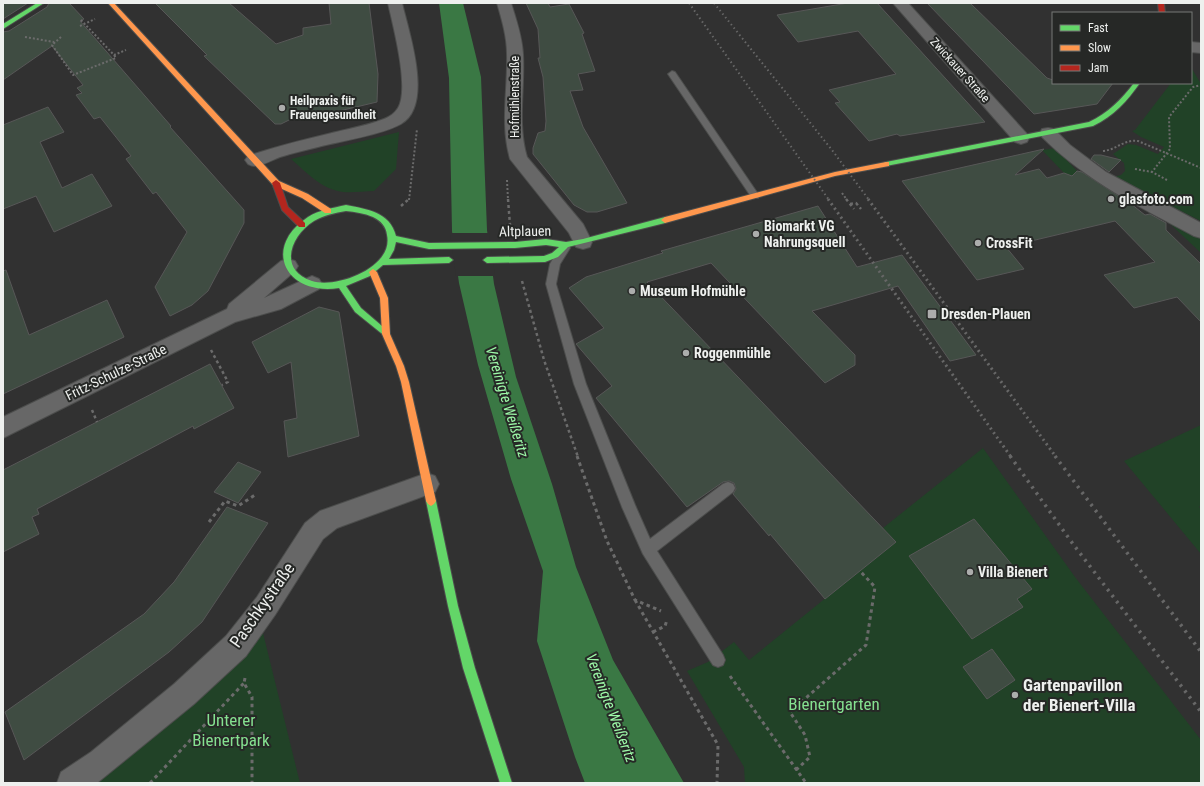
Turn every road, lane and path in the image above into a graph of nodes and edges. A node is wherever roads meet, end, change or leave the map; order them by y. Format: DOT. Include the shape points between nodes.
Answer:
graph roads {
  1 [pos="41,3"];
  2 [pos="111,3"];
  3 [pos="396,3"];
  4 [pos="504,3"];
  5 [pos="900,3"];
  6 [pos="95,19"];
  7 [pos="81,20"];
  8 [pos="84,23"];
  9 [pos="80,26"];
  10 [pos="3,27"];
  11 [pos="21,36"];
  12 [pos="61,37"];
  13 [pos="54,42"];
  14 [pos="127,50"];
  15 [pos="114,55"];
  16 [pos="672,74"];
  17 [pos="1136,84"];
  18 [pos="1201,85"];
  19 [pos="417,125"];
  20 [pos="1048,133"];
  21 [pos="1020,138"];
  22 [pos="1108,151"];
  23 [pos="1167,153"];
  24 [pos="254,160"];
  25 [pos="1201,168"];
  26 [pos="1137,170"];
  27 [pos="1152,172"];
  28 [pos="1167,180"];
  29 [pos="276,183"];
  30 [pos="839,189"];
  31 [pos="755,196"];
  32 [pos="850,204"];
  33 [pos="399,207"];
  34 [pos="854,209"];
  35 [pos="862,210"];
  36 [pos="328,211"];
  37 [pos="510,213"];
  38 [pos="510,218"];
  39 [pos="302,226"];
  40 [pos="1201,231"];
  41 [pos="394,239"];
  42 [pos="575,243"];
  43 [pos="458,260"];
  44 [pos="481,260"];
  45 [pos="384,262"];
  46 [pos="288,266"];
  47 [pos="373,272"];
  48 [pos="522,279"];
  49 [pos="312,284"];
  50 [pos="341,285"];
  51 [pos="229,316"];
  52 [pos="386,334"];
  53 [pos="211,349"];
  54 [pos="222,385"];
  55 [pos="92,409"];
  56 [pos="97,422"];
  57 [pos="3,428"];
  58 [pos="427,484"];
  59 [pos="728,488"];
  60 [pos="255,495"];
  61 [pos="209,522"];
  62 [pos="648,549"];
  63 [pos="860,571"];
  64 [pos="635,600"];
  65 [pos="669,614"];
  66 [pos="692,620"];
  67 [pos="653,632"];
  68 [pos="718,660"];
  69 [pos="247,671"];
  70 [pos="244,683"];
  71 [pos="796,770"];
  72 [pos="72,783"];
  73 [pos="150,783"];
  74 [pos="252,783"];
  75 [pos="506,783"];
  76 [pos="717,783"];
  77 [pos="806,783"];
  1 -- 10 [label="main road"];
  2 -- 24 [label="main road"];
  3 -- 24 [label="street" via="409,82 407,107 400,116 377,128"];
  4 -- 42 [label="street, Hofmühlenstraße" via="511,24 515,53 515,150 519,159 576,229"];
  5 -- 21 [label="street, Zwickauer Straße"];
  6 -- 8 [label="path"];
  7 -- 8 [label="path"];
  8 -- 9 [label="path"];
  8 -- 15 [label="path"];
  11 -- 13 [label="path"];
  12 -- 13 [label="path"];
  13 -- 15 [label="path" via="52,45 73,75 116,58"];
  14 -- 15 [label="path"];
  16 -- 31 [label="lane"];
  17 -- 20 [label="main road" via="1117,109 1102,120"];
  18 -- 23 [label="path" via="1193,87 1169,117 1170,149"];
  19 -- 33 [label="path" via="410,200"];
  20 -- 21 [label="main road"];
  20 -- 40 [label="street" via="1057,144 1090,171"];
  21 -- 31 [label="main road" via="835,174"];
  22 -- 23 [label="path" via="1130,139"];
  23 -- 25 [label="path"];
  23 -- 27 [label="path"];
  24 -- 29 [label="main road"];
  26 -- 27 [label="path"];
  27 -- 28 [label="path"];
  29 -- 36 [label="main road" via="305,196"];
  29 -- 39 [label="main road" via="285,208"];
  30 -- 32 [label="path"];
  31 -- 42 [label="main road"];
  32 -- 34 [label="path"];
  32 -- 35 [label="path" via="856,202"];
  36 -- 39 [label="main road"];
  36 -- 41 [label="main road" via="363,208 389,224"];
  37 -- 38 [label="path"];
  39 -- 46 [label="main road" via="291,238 286,252"];
  41 -- 42 [label="main road, Altplauen" via="429,246"];
  41 -- 45 [label="main road" via="391,251"];
  42 -- 44 [label="main road, Altplauen" via="545,259"];
  42 -- 62 [label="lane" via="555,264 551,284 580,384"];
  43 -- 45 [label="main road"];
  45 -- 47 [label="main road"];
  46 -- 49 [label="main road" via="296,276"];
  46 -- 51 [label="street, Fritz-Schulze-Straße"];
  47 -- 50 [label="main road"];
  47 -- 52 [label="main road" via="384,298"];
  48 -- 64 [label="path" via="544,360 607,541"];
  49 -- 50 [label="main road"];
  49 -- 51 [label="street, Fritz-Schulze-Straße" via="274,302"];
  50 -- 52 [label="main road" via="358,310"];
  51 -- 57 [label="street, Fritz-Schulze-Straße"];
  52 -- 58 [label="main road" via="405,382"];
  53 -- 54 [label="path" via="228,382"];
  55 -- 56 [label="path"];
  58 -- 72 [label="street, Paschkystraße" via="329,519 314,531 266,606 236,646 184,694"];
  58 -- 75 [label="main road" via="469,668"];
  59 -- 62 [label="lane"];
  60 -- 61 [label="path" via="238,506 225,501"];
  62 -- 66 [label="lane"];
  63 -- 71 [label="path" via="875,587 866,645 790,712 805,735 810,758"];
  64 -- 65 [label="path"];
  64 -- 67 [label="path"];
  65 -- 66 [label="path"];
  65 -- 67 [label="path" via="665,626"];
  66 -- 68 [label="lane"];
  67 -- 76 [label="path" via="718,745"];
  68 -- 71 [label="path"];
  69 -- 70 [label="path"];
  70 -- 73 [label="path"];
  70 -- 74 [label="path" via="252,697"];
  71 -- 77 [label="path"];
}
